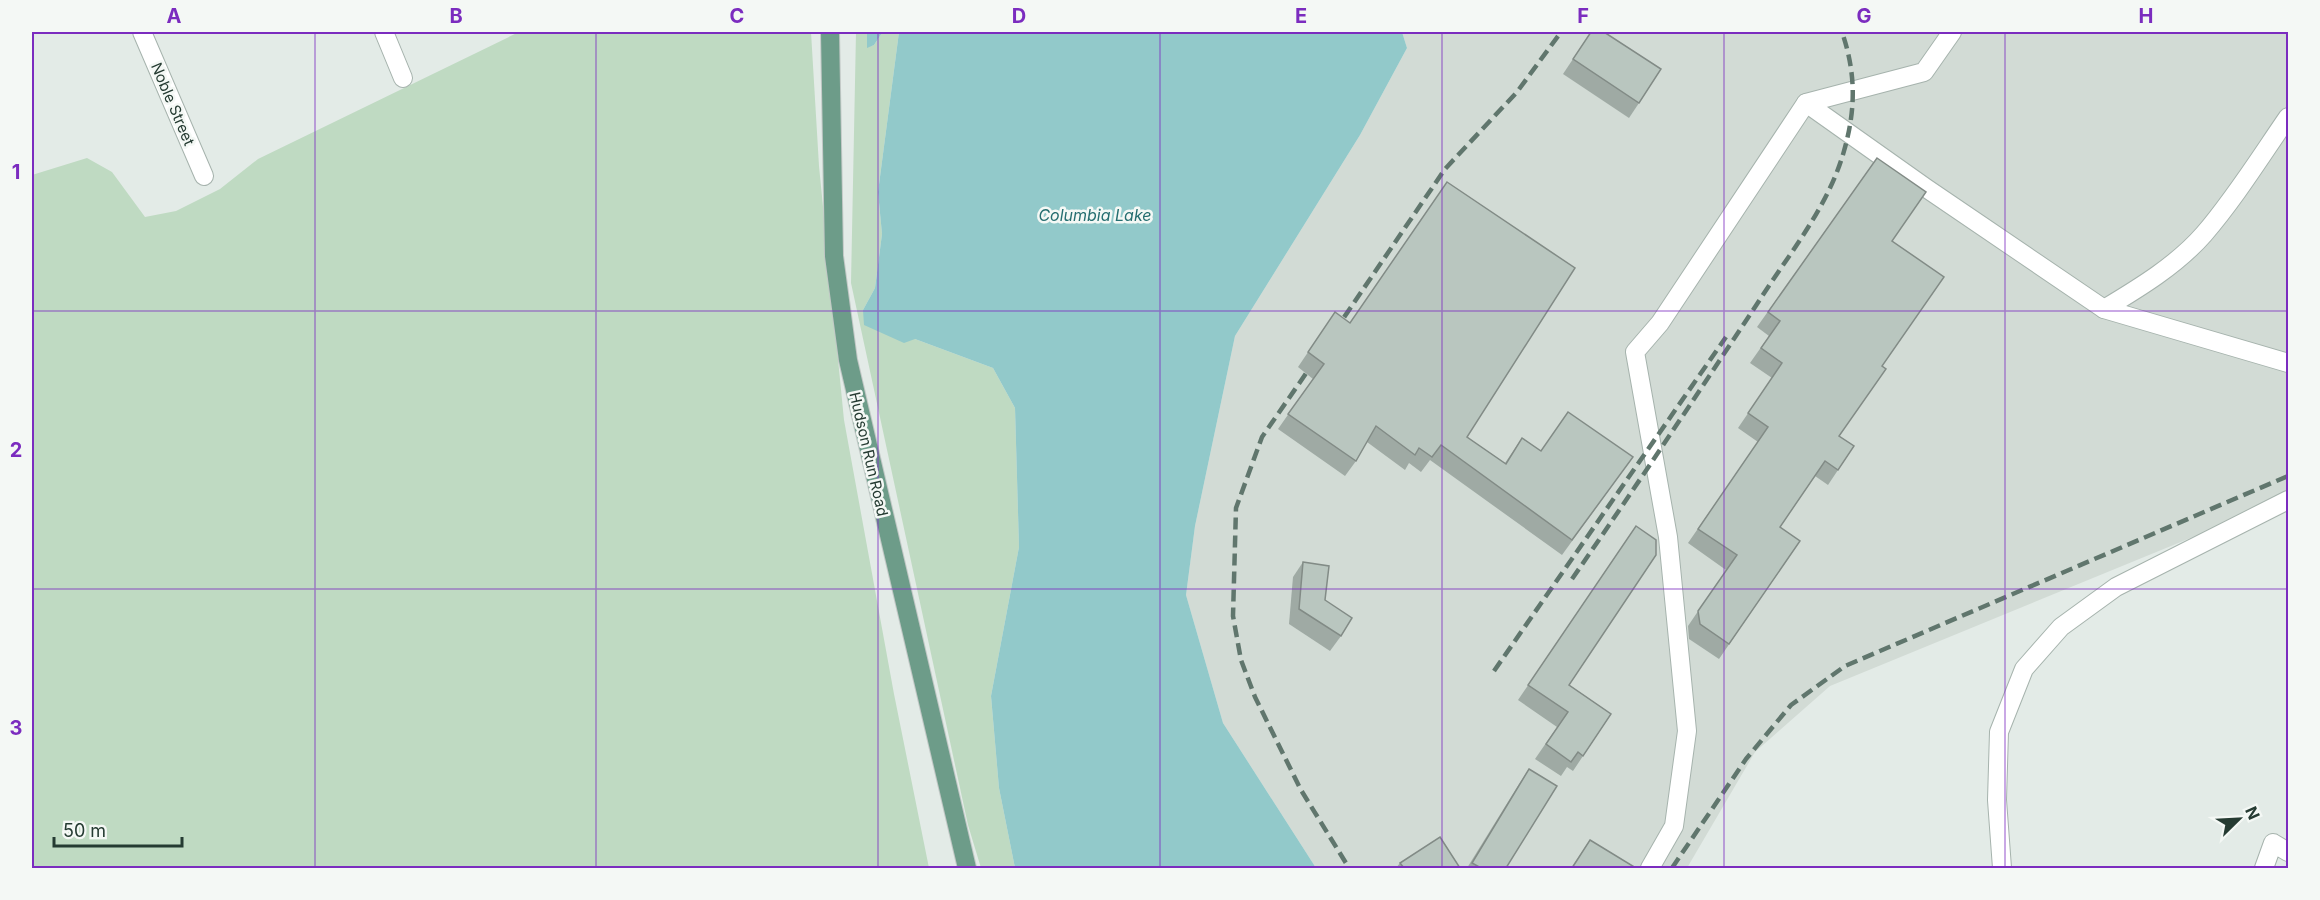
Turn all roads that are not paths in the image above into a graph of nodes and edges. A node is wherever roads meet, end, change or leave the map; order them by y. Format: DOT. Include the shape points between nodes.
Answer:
graph roads {
  1 [pos="142,32"];
  2 [pos="384,32"];
  3 [pos="830,32"];
  4 [pos="1952,32"];
  5 [pos="404,78"];
  6 [pos="1806,103"];
  7 [pos="2289,117"];
  8 [pos="204,176"];
  9 [pos="2104,309"];
  10 [pos="2289,363"];
  11 [pos="2289,500"];
  12 [pos="2289,852"];
  13 [pos="967,868"];
  14 [pos="1650,868"];
  15 [pos="2002,868"];
  16 [pos="2265,868"];
  1 -- 8 [label="street, Noble Street"];
  2 -- 5 [label="street"];
  3 -- 13 [label="main road, Hudson Run Road" via="834,256 848,360"];
  4 -- 6 [label="street" via="1924,72"];
  6 -- 9 [label="street"];
  6 -- 14 [label="street" via="1660,323 1635,352 1668,537 1687,731 1674,826"];
  7 -- 9 [label="street" via="2203,235 2168,267"];
  9 -- 10 [label="street"];
  11 -- 15 [label="street" via="2116,587 2061,627 2024,669 1999,732 1997,800"];
  12 -- 16 [label="street" via="2273,843"];
}
